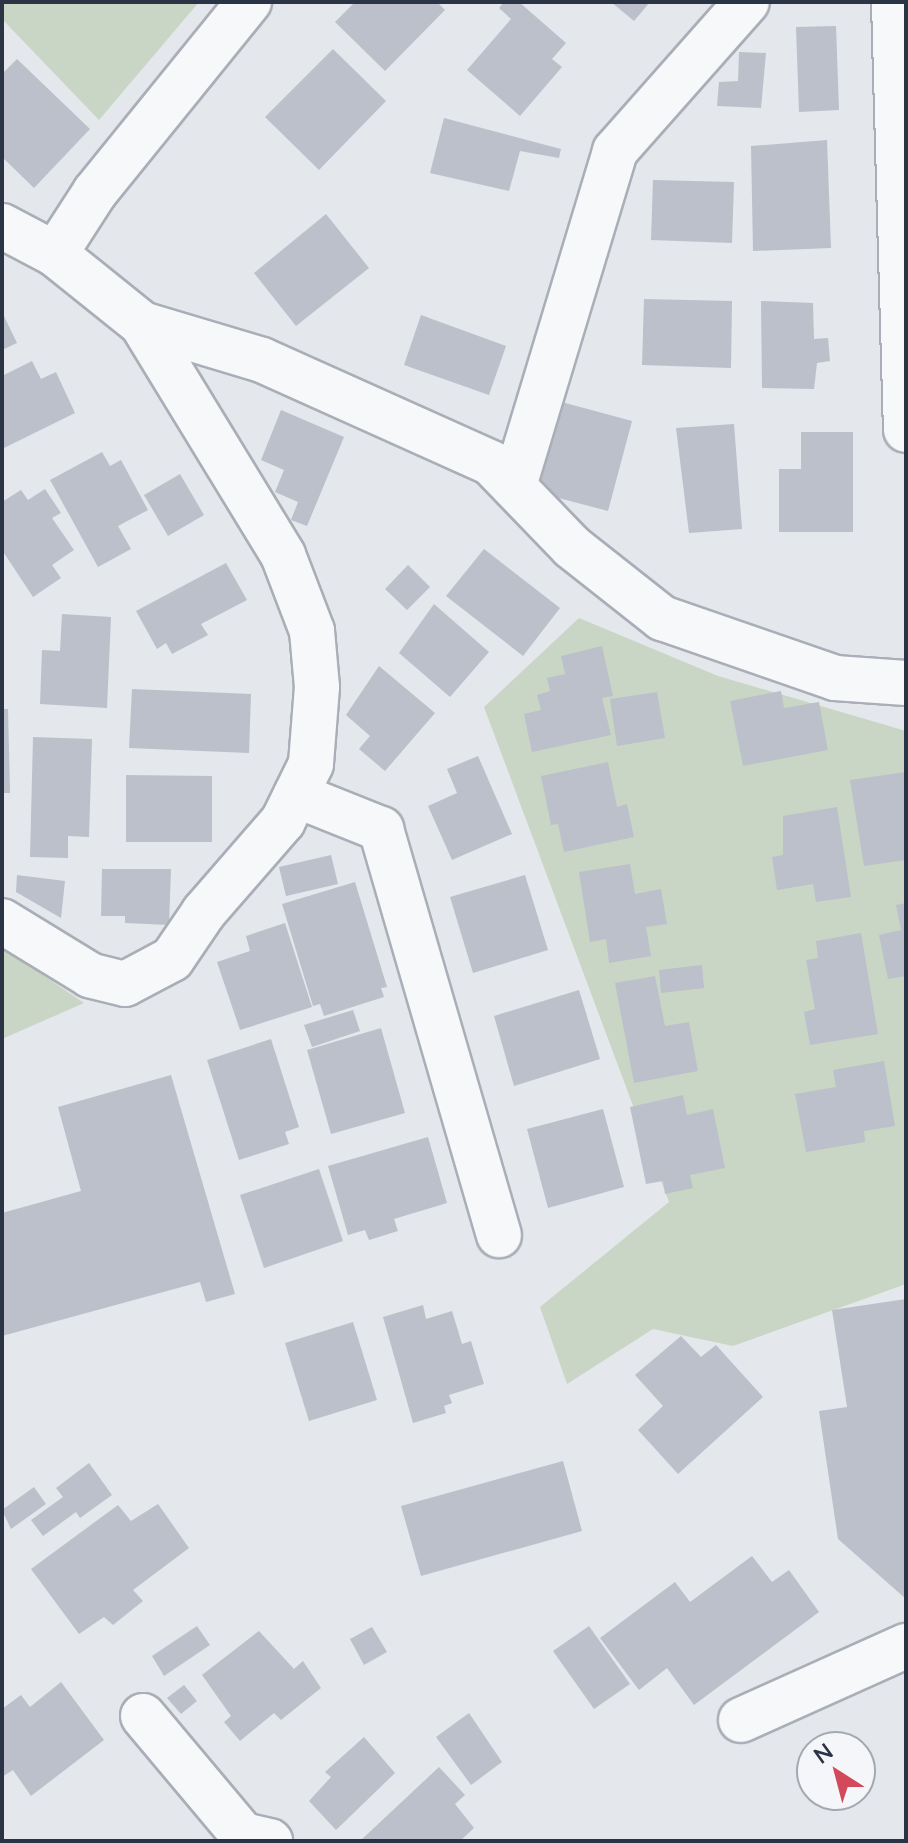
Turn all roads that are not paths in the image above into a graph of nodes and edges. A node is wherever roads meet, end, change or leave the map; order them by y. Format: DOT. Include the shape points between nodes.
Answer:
graph roads {
  1 [pos="249,2"];
  2 [pos="747,2"];
  3 [pos="894,2"];
  4 [pos="2,226"];
  5 [pos="55,254"];
  6 [pos="142,324"];
  7 [pos="906,430"];
  8 [pos="514,486"];
  9 [pos="906,683"];
  10 [pos="296,795"];
  11 [pos="2,921"];
  12 [pos="499,1235"];
  13 [pos="906,1646"];
  14 [pos="143,1716"];
  15 [pos="741,1720"];
  16 [pos="270,1841"];
  1 -- 5 [label="street" via="95,192"];
  2 -- 8 [label="street" via="615,151"];
  3 -- 7 [label="street"];
  4 -- 5 [label="street"];
  5 -- 6 [label="street"];
  6 -- 8 [label="street" via="262,360 491,463"];
  6 -- 10 [label="street" via="283,555 312,631 317,687 311,764"];
  8 -- 9 [label="street" via="572,547 662,618 835,678"];
  10 -- 11 [label="street" via="283,821 204,912 172,959 125,984 90,975"];
  10 -- 12 [label="street" via="381,829"];
  13 -- 15 [label="street"];
  14 -- 16 [label="street" via="243,1835"];
}
